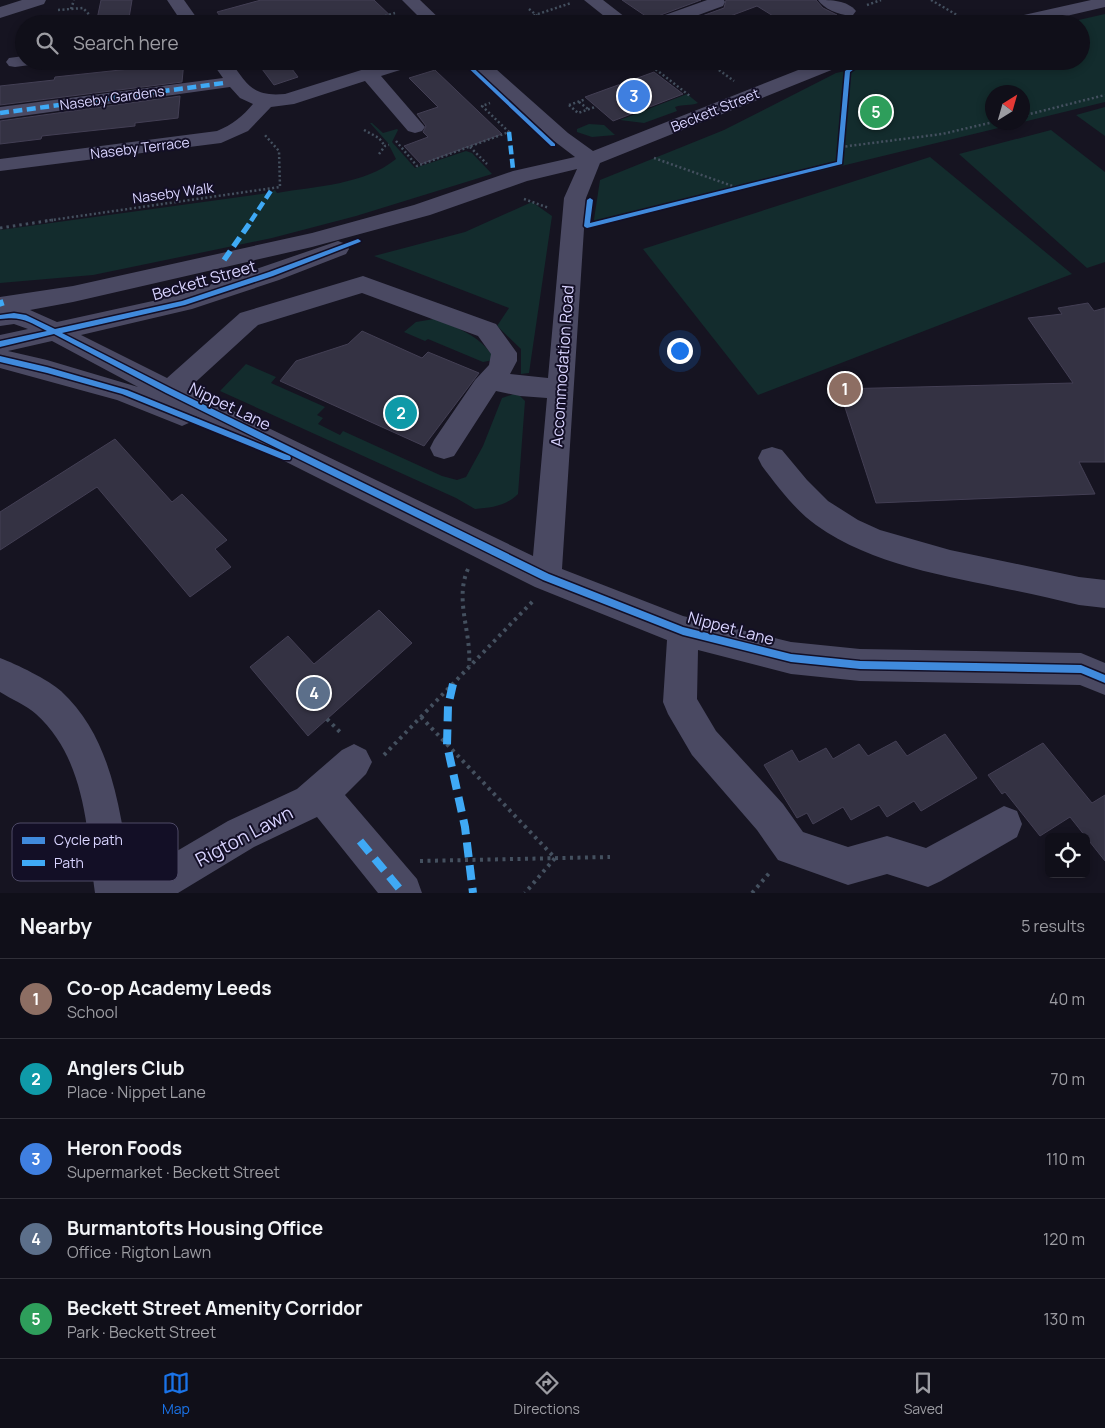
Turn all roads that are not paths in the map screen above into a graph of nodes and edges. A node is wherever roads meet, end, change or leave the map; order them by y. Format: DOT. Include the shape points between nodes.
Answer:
graph roads {
  1 [pos="38,0"];
  2 [pos="195,0"];
  3 [pos="438,0"];
  4 [pos="592,0"];
  5 [pos="826,0"];
  6 [pos="176,2"];
  7 [pos="717,2"];
  8 [pos="1105,2"];
  9 [pos="409,6"];
  10 [pos="847,11"];
  11 [pos="0,13"];
  12 [pos="185,15"];
  13 [pos="422,15"];
  14 [pos="613,15"];
  15 [pos="682,15"];
  16 [pos="1048,15"];
  17 [pos="227,70"];
  18 [pos="382,70"];
  19 [pos="486,70"];
  20 [pos="815,70"];
  21 [pos="369,74"];
  22 [pos="224,84"];
  23 [pos="265,101"];
  24 [pos="0,113"];
  25 [pos="415,127"];
  26 [pos="591,159"];
  27 [pos="0,165"];
  28 [pos="358,241"];
  29 [pos="0,306"];
  30 [pos="0,317"];
  31 [pos="32,321"];
  32 [pos="0,327"];
  33 [pos="64,338"];
  34 [pos="0,344"];
  35 [pos="0,360"];
  36 [pos="491,380"];
  37 [pos="560,389"];
  38 [pos="169,391"];
  39 [pos="444,448"];
  40 [pos="772,458"];
  41 [pos="376,493"];
  42 [pos="546,577"];
  43 [pos="1105,594"];
  44 [pos="683,631"];
  45 [pos="0,674"];
  46 [pos="1105,679"];
  47 [pos="354,762"];
  48 [pos="320,793"];
  49 [pos="104,823"];
  50 [pos="1004,824"];
  51 [pos="178,872"];
  52 [pos="162,881"];
  53 [pos="142,893"];
  54 [pos="403,893"];
  1 -- 11 [label="street"];
  2 -- 6 [label="street"];
  3 -- 9 [label="street"];
  4 -- 14 [label="street"];
  5 -- 10 [label="street"];
  6 -- 12 [label="street"];
  7 -- 15 [label="street"];
  8 -- 16 [label="street"];
  9 -- 13 [label="street"];
  17 -- 23 [label="street" via="242,91"];
  18 -- 21 [label="street"];
  19 -- 26 [label="street" via="561,137"];
  20 -- 26 [label="street, Beckett Street"];
  21 -- 23 [label="street" via="287,100"];
  21 -- 25 [label="street"];
  22 -- 24 [label="street, Naseby Gardens"];
  23 -- 27 [label="street, Naseby Terrace" via="238,131 221,137"];
  26 -- 28 [label="street, Beckett Street" via="524,193"];
  26 -- 29 [label="street, Beckett Street" via="520,176 422,210 312,240 73,294"];
  26 -- 37 [label="street, Accommodation Road" via="575,198"];
  28 -- 31 [label="street, Beckett Street" via="195,285"];
  28 -- 33 [label="street, Beckett Street" via="182,303 118,316"];
  30 -- 31 [label="street" via="14,315"];
  31 -- 32 [label="street, Beckett Street"];
  31 -- 33 [label="street, Nippet Lane"];
  33 -- 34 [label="street, Beckett Street"];
  33 -- 38 [label="street, Nippet Lane"];
  35 -- 41 [label="street, Nippet Lane" via="124,392"];
  36 -- 37 [label="street"];
  36 -- 38 [label="street" via="504,361 504,353 487,330 363,284 249,319"];
  36 -- 39 [label="street"];
  37 -- 42 [label="street, Accommodation Road"];
  38 -- 41 [label="street, Nippet Lane"];
  40 -- 43 [label="street" via="797,490 826,516 892,548 949,563"];
  41 -- 42 [label="street, Nippet Lane"];
  42 -- 44 [label="street, Nippet Lane"];
  44 -- 46 [label="street, Nippet Lane" via="791,658 860,665 1081,669"];
  44 -- 50 [label="street" via="680,702 704,743 770,817 791,846 848,866 887,855 928,868"];
  45 -- 49 [label="street" via="48,702 79,739 100,796"];
  47 -- 48 [label="street, Rigton Lawn"];
  48 -- 51 [label="street, Rigton Lawn" via="310,802 241,834"];
  48 -- 54 [label="street"];
  52 -- 53 [label="street, Rigton Lawn"];
}
